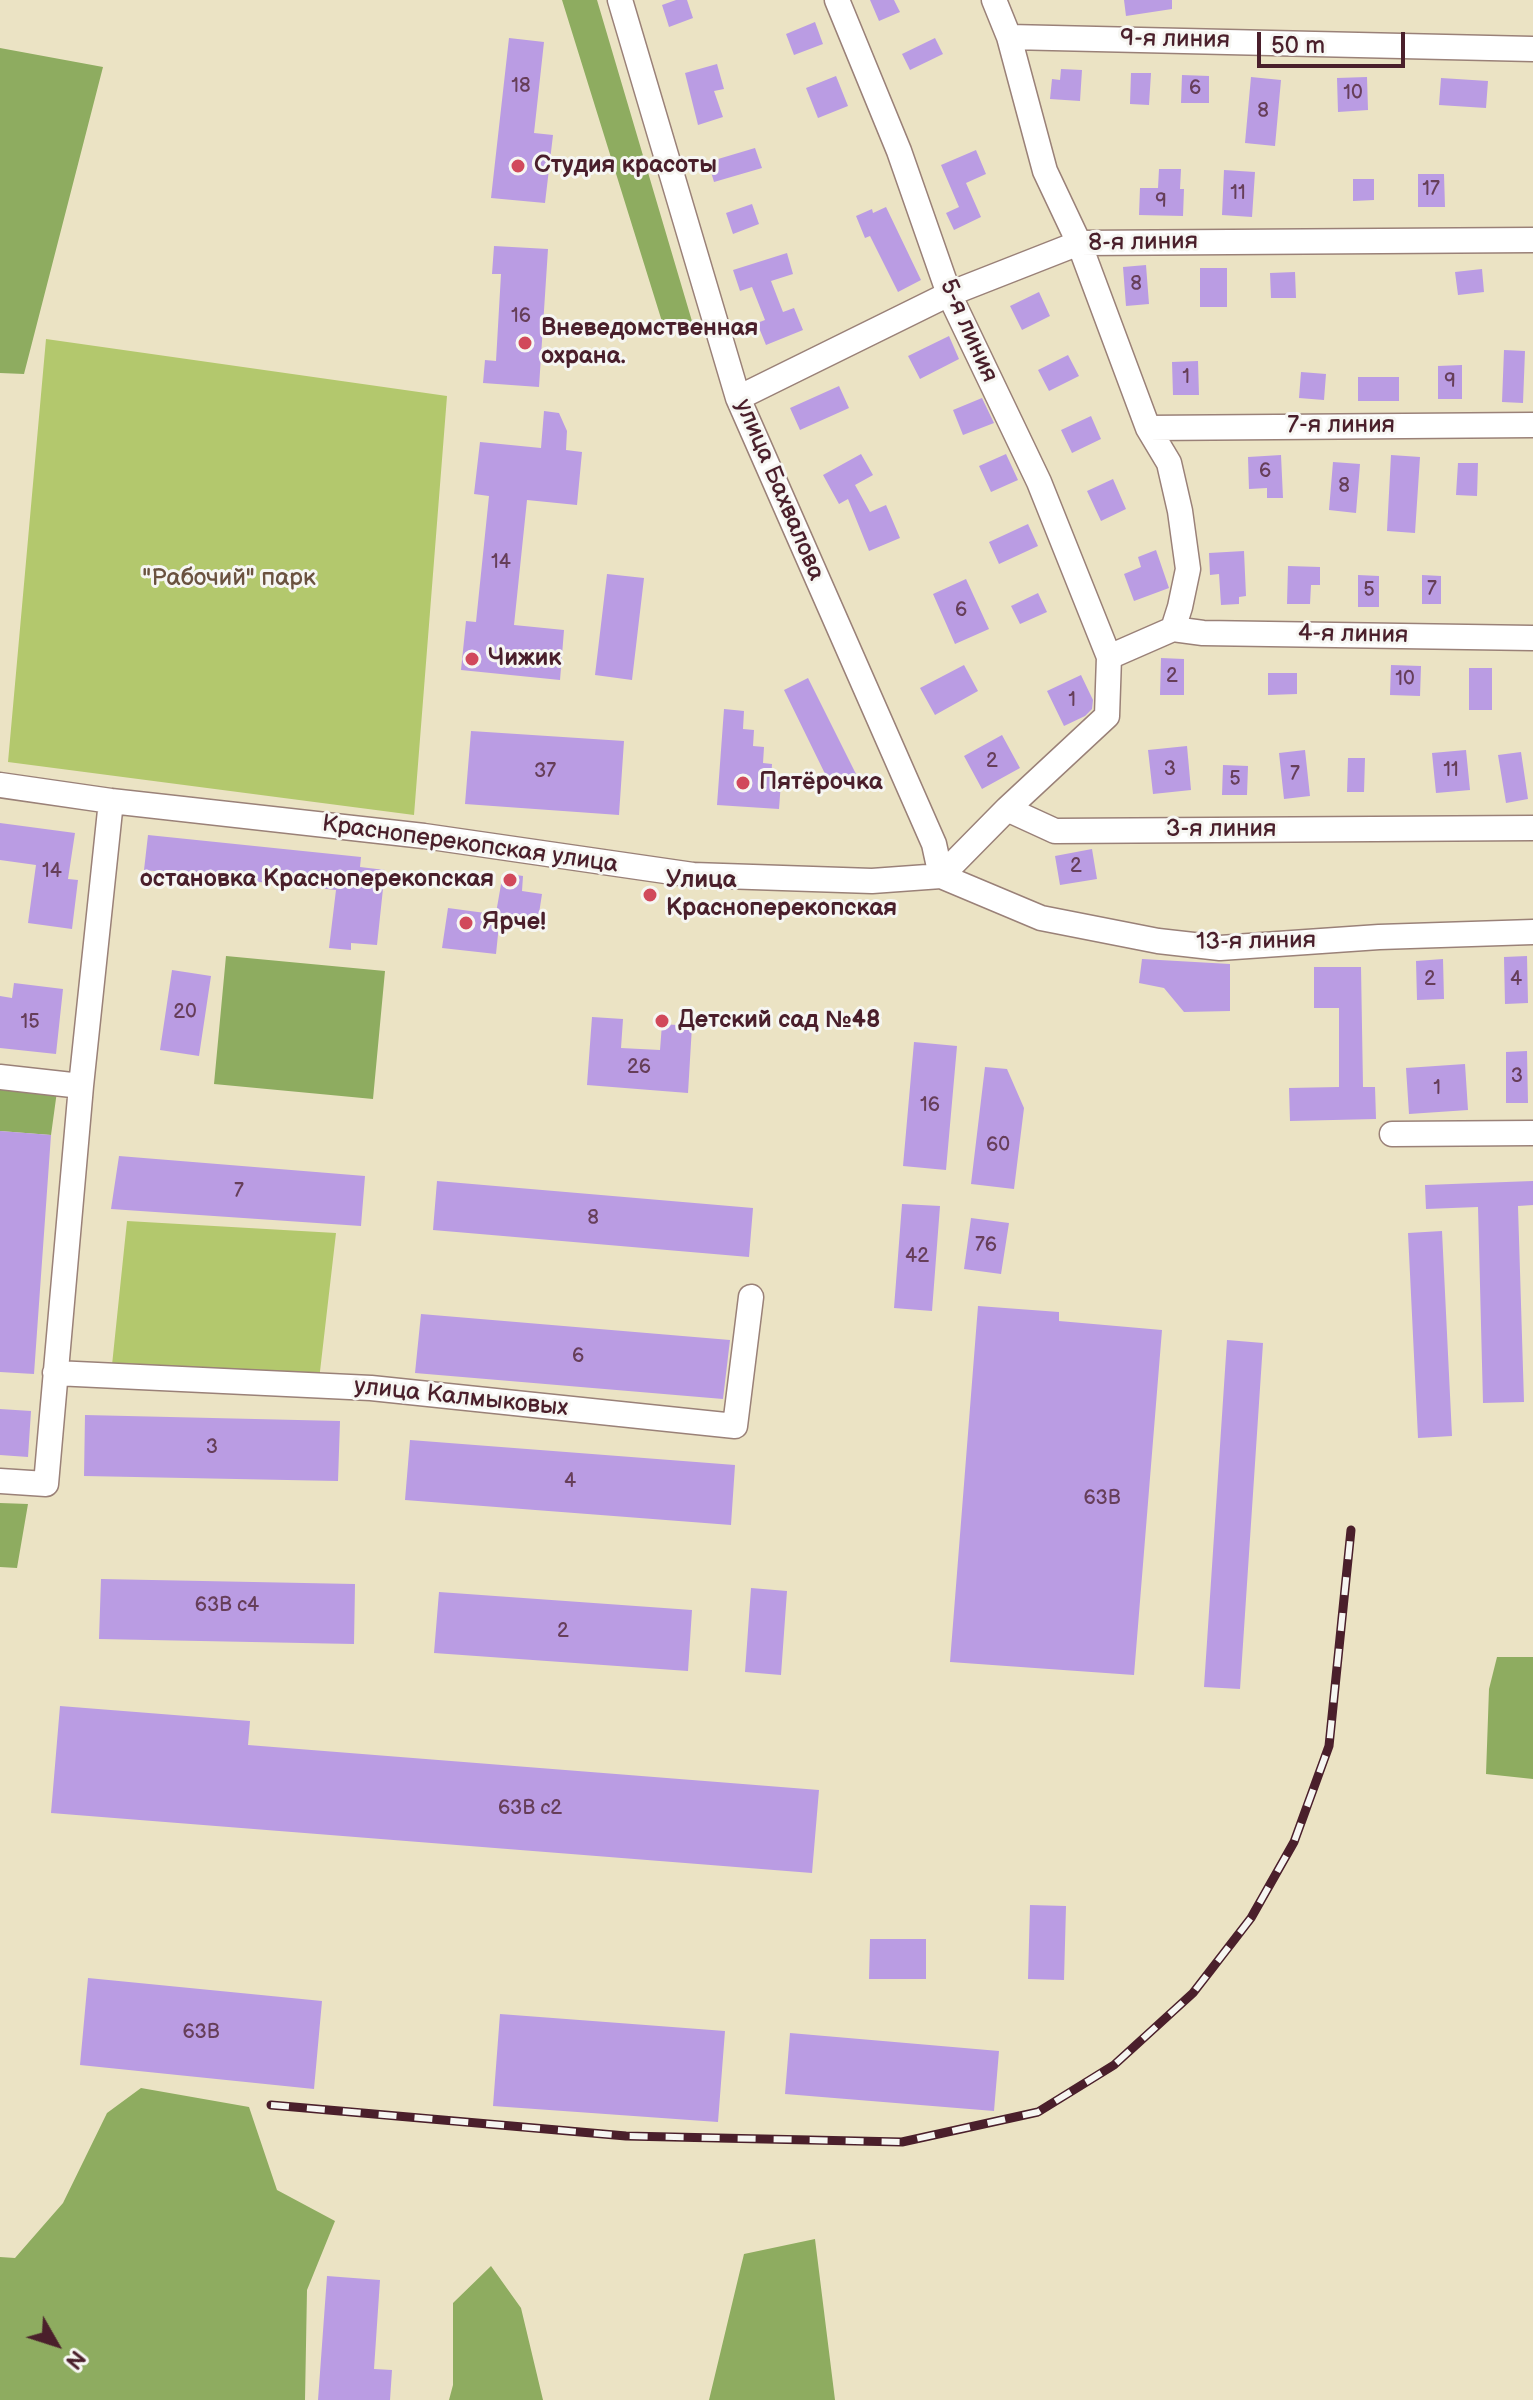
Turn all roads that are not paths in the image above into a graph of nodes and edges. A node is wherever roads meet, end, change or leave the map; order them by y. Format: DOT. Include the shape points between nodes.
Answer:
graph roads {
  1 [pos="620,0"];
  2 [pos="837,0"];
  3 [pos="994,0"];
  4 [pos="1009,37"];
  5 [pos="1533,49"];
  6 [pos="1533,240"];
  7 [pos="1079,243"];
  8 [pos="949,294"];
  9 [pos="738,398"];
  10 [pos="1533,425"];
  11 [pos="1148,428"];
  12 [pos="1173,629"];
  13 [pos="1533,638"];
  14 [pos="1109,657"];
  15 [pos="0,785"];
  16 [pos="111,801"];
  17 [pos="1007,809"];
  18 [pos="1533,828"];
  19 [pos="941,876"];
  20 [pos="1533,932"];
  21 [pos="0,1077"];
  22 [pos="81,1086"];
  23 [pos="1533,1133"];
  24 [pos="1392,1134"];
  25 [pos="751,1297"];
  26 [pos="55,1373"];
  27 [pos="0,1481"];
  1 -- 9 [label="street, улица Бахвалова"];
  2 -- 8 [label="street, 5-я линия" via="899,151"];
  3 -- 4 [label="street"];
  4 -- 5 [label="street, 9-я линия"];
  4 -- 7 [label="street" via="1045,171"];
  6 -- 7 [label="street, 8-я линия"];
  7 -- 8 [label="street, 8-я линия"];
  7 -- 11 [label="street"];
  8 -- 9 [label="street, 8-я линия"];
  8 -- 14 [label="street, 5-я линия" via="1039,482"];
  9 -- 19 [label="street, улица Бахвалова" via="934,844"];
  10 -- 11 [label="street, 7-я линия"];
  11 -- 12 [label="street" via="1169,463 1188,569"];
  12 -- 13 [label="street, 4-я линия"];
  12 -- 14 [label="street"];
  14 -- 17 [label="street" via="1107,716"];
  15 -- 16 [label="street, Красноперекопская улица"];
  16 -- 19 [label="street, Красноперекопская улица" via="424,836 693,875 872,881"];
  16 -- 22 [label="street"];
  17 -- 18 [label="street, 3-я линия" via="1055,831"];
  17 -- 19 [label="street"];
  19 -- 20 [label="street, 13-я линия" via="1041,918 1220,948"];
  21 -- 22 [label="street"];
  22 -- 26 [label="street"];
  23 -- 24 [label="street"];
  25 -- 26 [label="street, улица Калмыковых" via="735,1426 371,1388"];
  26 -- 27 [label="street" via="46,1484"];
}
